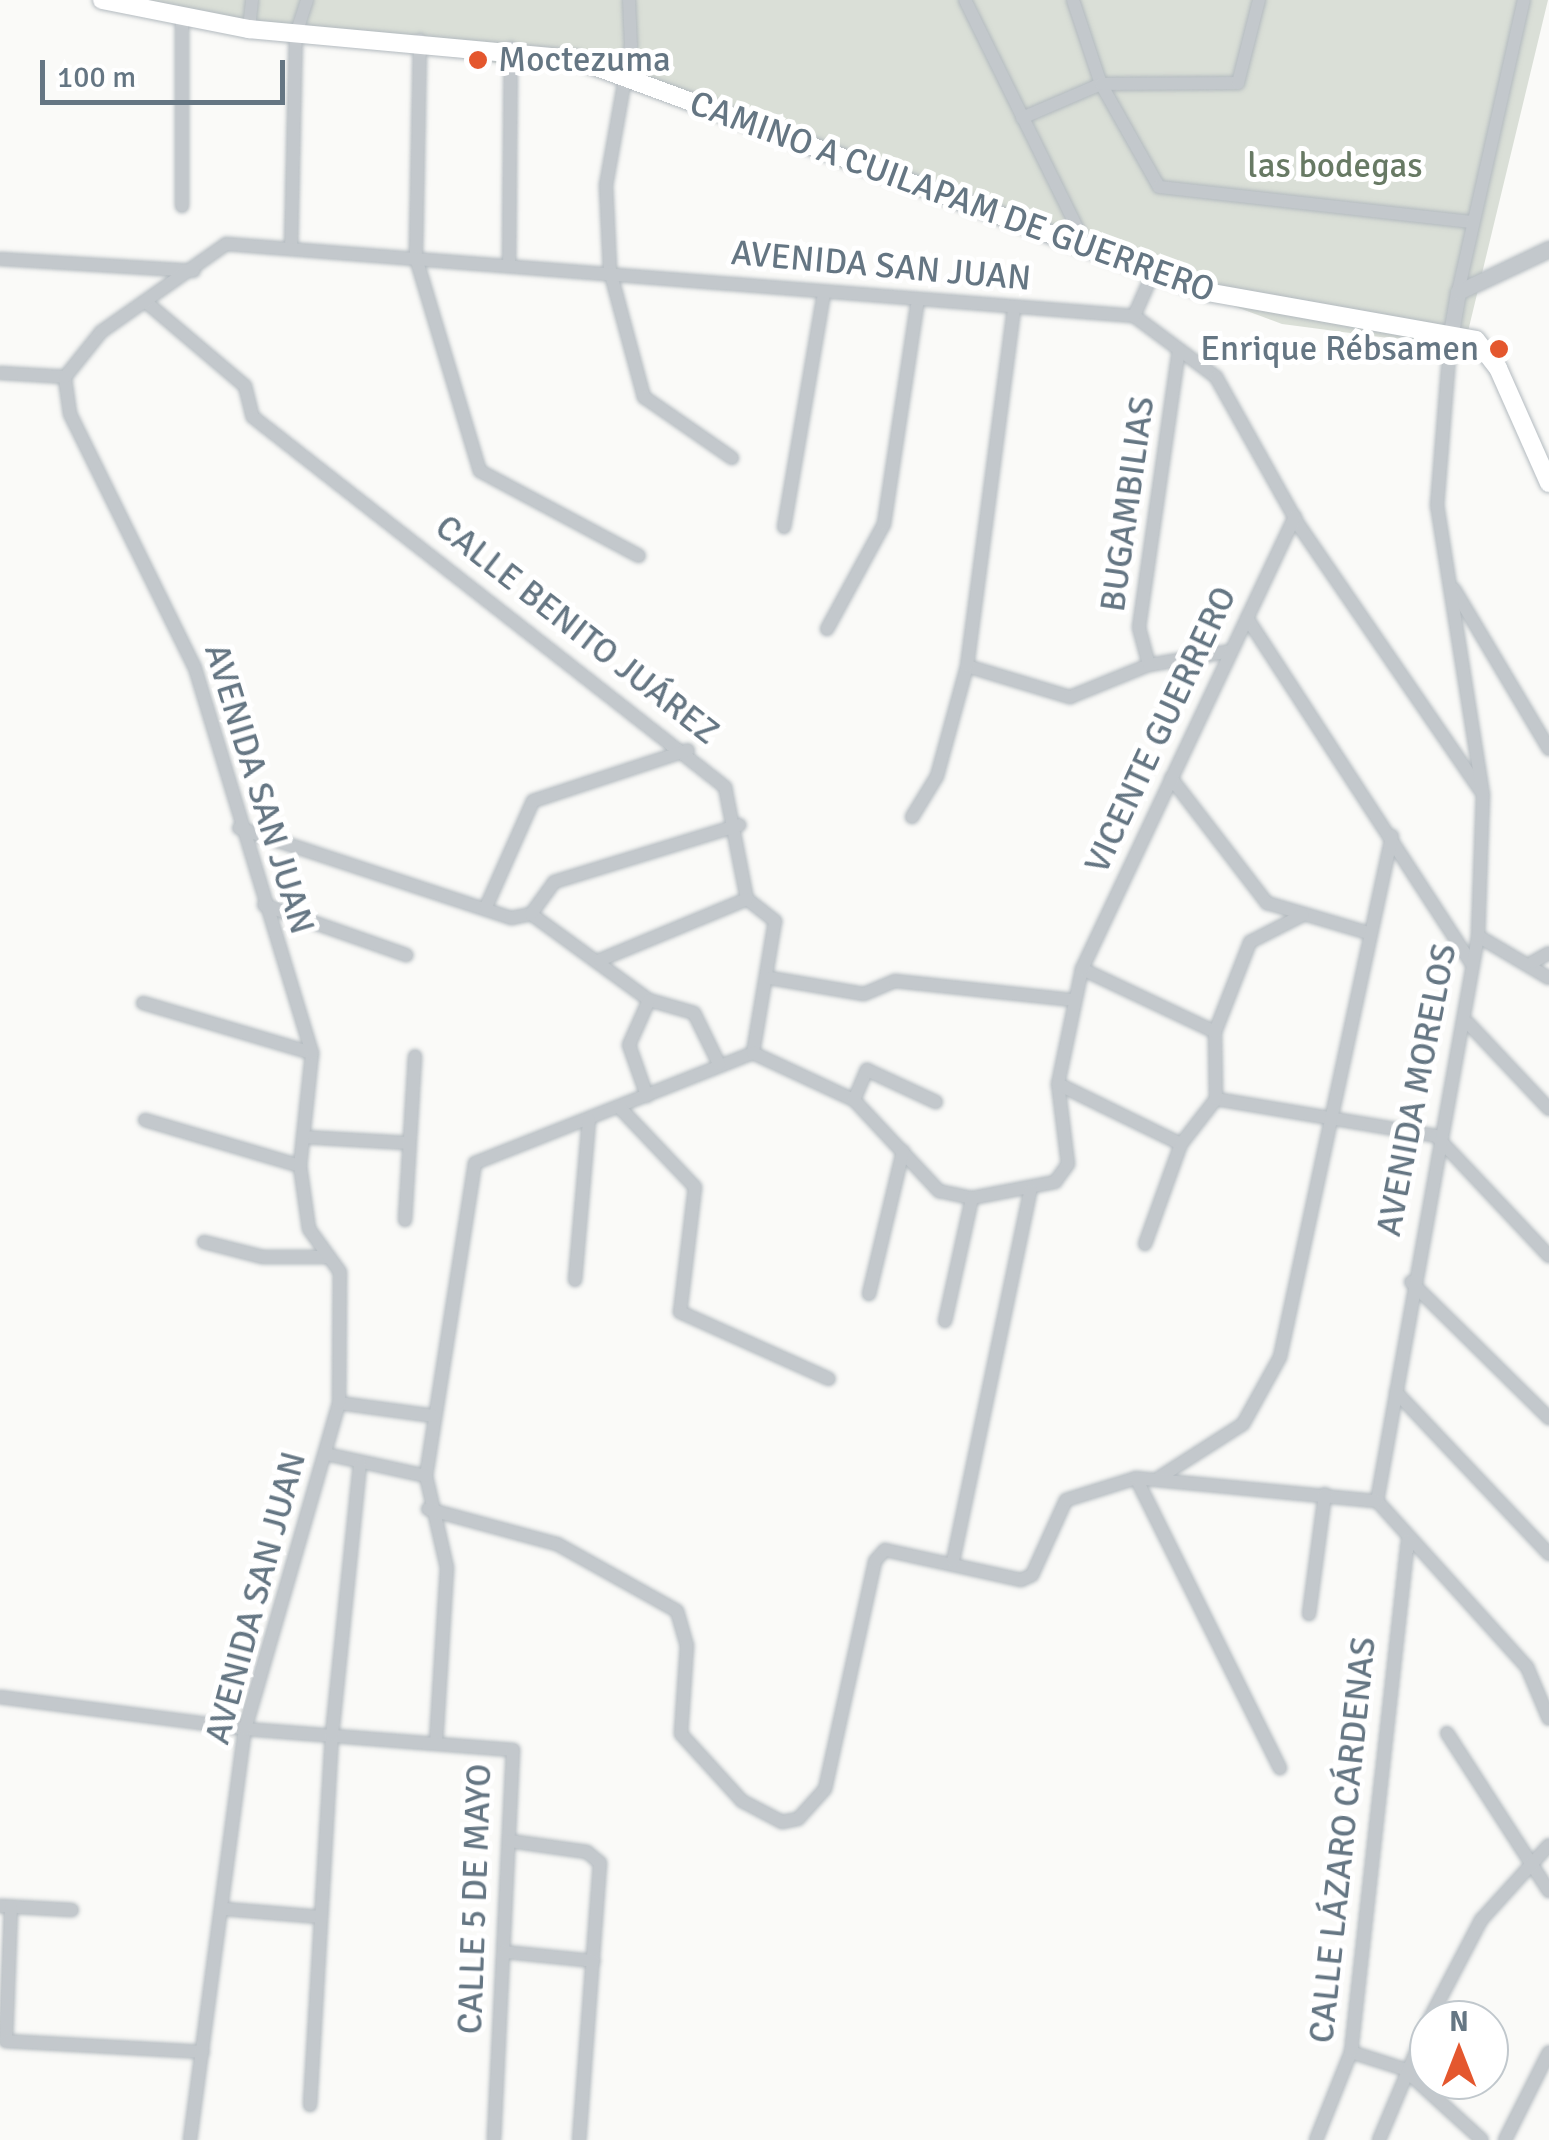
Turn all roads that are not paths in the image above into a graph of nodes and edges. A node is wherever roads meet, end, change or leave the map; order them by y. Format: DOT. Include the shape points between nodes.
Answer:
graph roads {
  1 [pos="102,0"];
  2 [pos="252,0"];
  3 [pos="307,0"];
  4 [pos="629,0"];
  5 [pos="964,0"];
  6 [pos="1072,0"];
  7 [pos="1258,0"];
  8 [pos="1524,0"];
  9 [pos="182,21"];
  10 [pos="248,30"];
  11 [pos="296,34"];
  12 [pos="420,40"];
  13 [pos="511,48"];
  14 [pos="624,80"];
  15 [pos="1101,84"];
  16 [pos="1022,118"];
  17 [pos="182,206"];
  18 [pos="1472,222"];
  19 [pos="292,249"];
  20 [pos="1549,249"];
  21 [pos="1088,250"];
  22 [pos="416,258"];
  23 [pos="0,259"];
  24 [pos="509,265"];
  25 [pos="194,270"];
  26 [pos="610,271"];
  27 [pos="1153,273"];
  28 [pos="824,292"];
  29 [pos="1458,292"];
  30 [pos="918,300"];
  31 [pos="146,302"];
  32 [pos="1014,308"];
  33 [pos="1134,316"];
  34 [pos="1451,333"];
  35 [pos="1179,350"];
  36 [pos="0,373"];
  37 [pos="65,376"];
  38 [pos="732,458"];
  39 [pos="1549,484"];
  40 [pos="1294,517"];
  41 [pos="784,527"];
  42 [pos="638,556"];
  43 [pos="1450,583"];
  44 [pos="1247,618"];
  45 [pos="828,630"];
  46 [pos="1231,652"];
  47 [pos="1149,665"];
  48 [pos="967,666"];
  49 [pos="1549,749"];
  50 [pos="688,750"];
  51 [pos="1171,778"];
  52 [pos="1484,795"];
  53 [pos="912,817"];
  54 [pos="739,825"];
  55 [pos="239,828"];
  56 [pos="1392,836"];
  57 [pos="746,899"];
  58 [pos="264,905"];
  59 [pos="486,907"];
  60 [pos="531,914"];
  61 [pos="1303,915"];
  62 [pos="1368,933"];
  63 [pos="1478,936"];
  64 [pos="1549,953"];
  65 [pos="406,955"];
  66 [pos="600,960"];
  67 [pos="1470,962"];
  68 [pos="1533,962"];
  69 [pos="1082,969"];
  70 [pos="770,978"];
  71 [pos="1549,978"];
  72 [pos="649,1000"];
  73 [pos="1074,1000"];
  74 [pos="143,1003"];
  75 [pos="1468,1023"];
  76 [pos="1215,1032"];
  77 [pos="312,1053"];
  78 [pos="753,1053"];
  79 [pos="415,1056"];
  80 [pos="719,1064"];
  81 [pos="1058,1084"];
  82 [pos="647,1096"];
  83 [pos="1216,1099"];
  84 [pos="854,1100"];
  85 [pos="936,1102"];
  86 [pos="620,1108"];
  87 [pos="1549,1109"];
  88 [pos="1328,1116"];
  89 [pos="145,1120"];
  90 [pos="590,1120"];
  91 [pos="1436,1136"];
  92 [pos="303,1137"];
  93 [pos="408,1143"];
  94 [pos="1181,1144"];
  95 [pos="903,1151"];
  96 [pos="300,1166"];
  97 [pos="1030,1190"];
  98 [pos="972,1198"];
  99 [pos="405,1220"];
  100 [pos="204,1242"];
  101 [pos="1145,1244"];
  102 [pos="1549,1256"];
  103 [pos="328,1258"];
  104 [pos="575,1280"];
  105 [pos="1411,1282"];
  106 [pos="869,1294"];
  107 [pos="945,1321"];
  108 [pos="829,1379"];
  109 [pos="1396,1392"];
  110 [pos="339,1403"];
  111 [pos="434,1416"];
  112 [pos="1549,1418"];
  113 [pos="326,1454"];
  114 [pos="360,1464"];
  115 [pos="426,1476"];
  116 [pos="1160,1477"];
  117 [pos="1136,1478"];
  118 [pos="1325,1494"];
  119 [pos="1377,1501"];
  120 [pos="428,1509"];
  121 [pos="1408,1540"];
  122 [pos="1549,1554"];
  123 [pos="953,1561"];
  124 [pos="1310,1614"];
  125 [pos="0,1696"];
  126 [pos="1549,1719"];
  127 [pos="245,1729"];
  128 [pos="1446,1733"];
  129 [pos="332,1735"];
  130 [pos="436,1743"];
  131 [pos="1280,1768"];
  132 [pos="510,1841"];
  133 [pos="1549,1845"];
  134 [pos="1528,1860"];
  135 [pos="1549,1891"];
  136 [pos="5,1907"];
  137 [pos="225,1909"];
  138 [pos="72,1910"];
  139 [pos="321,1917"];
  140 [pos="505,1952"];
  141 [pos="594,1961"];
  142 [pos="1439,2000"];
  143 [pos="203,2052"];
  144 [pos="1351,2052"];
  145 [pos="1549,2052"];
  146 [pos="1409,2060"];
  147 [pos="1404,2070"];
  148 [pos="310,2105"];
  149 [pos="190,2140"];
  150 [pos="494,2140"];
  151 [pos="579,2140"];
  152 [pos="1316,2140"];
  153 [pos="1379,2140"];
  154 [pos="1482,2140"];
  155 [pos="1505,2140"];
  1 -- 9 [label="main road, CAMINO A CUILAPAM DE GUERRERO"];
  2 -- 10 [label="street"];
  3 -- 11 [label="street"];
  4 -- 14 [label="street"];
  5 -- 16 [label="street"];
  6 -- 15 [label="street"];
  7 -- 15 [label="street" via="1238,83"];
  8 -- 18 [label="street"];
  9 -- 10 [label="main road, CAMINO A CUILAPAM DE GUERRERO"];
  9 -- 17 [label="street"];
  10 -- 11 [label="main road, CAMINO A CUILAPAM DE GUERRERO"];
  11 -- 12 [label="main road, CAMINO A CUILAPAM DE GUERRERO"];
  11 -- 19 [label="street"];
  12 -- 13 [label="main road, CAMINO A CUILAPAM DE GUERRERO"];
  12 -- 22 [label="street"];
  13 -- 14 [label="main road, CAMINO A CUILAPAM DE GUERRERO"];
  13 -- 24 [label="street"];
  14 -- 21 [label="main road, CAMINO A CUILAPAM DE GUERRERO"];
  14 -- 26 [label="street" via="606,185"];
  15 -- 16 [label="street"];
  15 -- 18 [label="street" via="1158,188"];
  16 -- 21 [label="street"];
  18 -- 29 [label="street"];
  19 -- 22 [label="street, AVENIDA SAN JUAN"];
  19 -- 25 [label="street, AVENIDA SAN JUAN" via="226,244"];
  20 -- 29 [label="street"];
  21 -- 27 [label="main road, CAMINO A CUILAPAM DE GUERRERO"];
  22 -- 24 [label="street, AVENIDA SAN JUAN"];
  22 -- 42 [label="street" via="480,472"];
  23 -- 25 [label="street"];
  24 -- 26 [label="street, AVENIDA SAN JUAN"];
  25 -- 31 [label="street, AVENIDA SAN JUAN"];
  26 -- 28 [label="street, AVENIDA SAN JUAN"];
  26 -- 38 [label="street" via="644,397"];
  27 -- 33 [label="street"];
  27 -- 34 [label="main road, CAMINO A CUILAPAM DE GUERRERO" via="1207,292"];
  28 -- 30 [label="street, AVENIDA SAN JUAN"];
  28 -- 41 [label="street"];
  29 -- 34 [label="street"];
  30 -- 32 [label="street, AVENIDA SAN JUAN"];
  30 -- 45 [label="street" via="884,524"];
  31 -- 37 [label="street, AVENIDA SAN JUAN" via="101,332"];
  31 -- 50 [label="street, CALLE BENITO JUÁREZ" via="245,386 253,417"];
  32 -- 33 [label="street, AVENIDA SAN JUAN"];
  32 -- 48 [label="street"];
  33 -- 35 [label="street"];
  34 -- 39 [label="main road" via="1476,340 1498,368"];
  34 -- 43 [label="street, AVENIDA MORELOS" via="1437,506"];
  35 -- 40 [label="street" via="1216,377"];
  35 -- 47 [label="street, BUGAMBILIAS" via="1140,627"];
  36 -- 37 [label="street"];
  37 -- 55 [label="street, AVENIDA SAN JUAN" via="70,414 195,668"];
  40 -- 44 [label="street, VICENTE GUERRERO"];
  40 -- 52 [label="street"];
  43 -- 49 [label="street"];
  43 -- 52 [label="street, AVENIDA MORELOS"];
  44 -- 46 [label="street, VICENTE GUERRERO"];
  44 -- 56 [label="street"];
  46 -- 47 [label="street"];
  46 -- 51 [label="street, VICENTE GUERRERO"];
  47 -- 48 [label="street" via="1070,698"];
  48 -- 53 [label="street" via="937,776"];
  50 -- 54 [label="street, CALLE BENITO JUÁREZ" via="726,787"];
  50 -- 59 [label="street" via="534,801"];
  51 -- 61 [label="street" via="1244,880 1267,903"];
  51 -- 69 [label="street, VICENTE GUERRERO"];
  52 -- 63 [label="street, AVENIDA MORELOS"];
  54 -- 57 [label="street, CALLE BENITO JUÁREZ"];
  54 -- 60 [label="street" via="554,882"];
  55 -- 58 [label="street, AVENIDA SAN JUAN"];
  55 -- 59 [label="street"];
  56 -- 62 [label="street"];
  56 -- 67 [label="street"];
  57 -- 66 [label="street"];
  57 -- 70 [label="street" via="774,922"];
  58 -- 65 [label="street"];
  58 -- 77 [label="street, AVENIDA SAN JUAN"];
  59 -- 60 [label="street" via="512,918"];
  60 -- 66 [label="street"];
  61 -- 62 [label="street"];
  61 -- 76 [label="street" via="1250,942"];
  62 -- 88 [label="street"];
  63 -- 67 [label="street, AVENIDA MORELOS"];
  63 -- 68 [label="street"];
  64 -- 68 [label="street"];
  66 -- 72 [label="street"];
  67 -- 75 [label="street, AVENIDA MORELOS"];
  68 -- 71 [label="street"];
  69 -- 73 [label="street, VICENTE GUERRERO"];
  69 -- 76 [label="street"];
  70 -- 73 [label="street" via="864,994 896,981"];
  70 -- 78 [label="street"];
  72 -- 80 [label="street" via="694,1013"];
  72 -- 82 [label="street" via="630,1045"];
  73 -- 81 [label="street, VICENTE GUERRERO"];
  74 -- 77 [label="street"];
  75 -- 87 [label="street"];
  75 -- 91 [label="street, AVENIDA MORELOS"];
  76 -- 83 [label="street"];
  77 -- 92 [label="street, AVENIDA SAN JUAN"];
  78 -- 80 [label="street"];
  78 -- 84 [label="street"];
  79 -- 93 [label="street"];
  80 -- 82 [label="street"];
  81 -- 94 [label="street"];
  81 -- 97 [label="street, VICENTE GUERRERO" via="1068,1164 1055,1182"];
  82 -- 86 [label="street"];
  83 -- 88 [label="street"];
  83 -- 94 [label="street"];
  84 -- 85 [label="street" via="867,1070"];
  84 -- 95 [label="street"];
  86 -- 90 [label="street"];
  86 -- 108 [label="street" via="695,1187 680,1312"];
  88 -- 91 [label="street"];
  88 -- 116 [label="street" via="1280,1356 1242,1424"];
  89 -- 96 [label="street"];
  90 -- 104 [label="street"];
  90 -- 111 [label="street" via="475,1163"];
  91 -- 102 [label="street"];
  91 -- 105 [label="street, AVENIDA MORELOS"];
  92 -- 93 [label="street"];
  92 -- 96 [label="street, AVENIDA SAN JUAN"];
  93 -- 99 [label="street"];
  94 -- 101 [label="street"];
  95 -- 98 [label="street" via="939,1191"];
  95 -- 106 [label="street"];
  96 -- 103 [label="street, AVENIDA SAN JUAN" via="309,1229"];
  97 -- 98 [label="street"];
  97 -- 123 [label="street"];
  98 -- 107 [label="street"];
  100 -- 103 [label="street" via="263,1256"];
  103 -- 110 [label="street, AVENIDA SAN JUAN" via="340,1272"];
  105 -- 109 [label="street, AVENIDA MORELOS"];
  105 -- 112 [label="street"];
  109 -- 119 [label="street, AVENIDA MORELOS"];
  109 -- 122 [label="street"];
  110 -- 111 [label="street"];
  110 -- 113 [label="street, AVENIDA SAN JUAN"];
  111 -- 115 [label="street"];
  113 -- 114 [label="street"];
  113 -- 127 [label="street, AVENIDA SAN JUAN"];
  114 -- 115 [label="street"];
  114 -- 129 [label="street"];
  115 -- 120 [label="street"];
  116 -- 117 [label="street"];
  116 -- 118 [label="street"];
  117 -- 123 [label="street" via="1090,1486 1066,1500 1032,1575"];
  117 -- 131 [label="street"];
  118 -- 119 [label="street"];
  118 -- 124 [label="street"];
  119 -- 121 [label="street"];
  120 -- 123 [label="street" via="558,1544 677,1611 687,1645 682,1734 742,1800 782,1822 798,1819 825,1788 875,1561 886,1550"];
  120 -- 130 [label="street" via="447,1568"];
  121 -- 126 [label="street" via="1527,1666"];
  121 -- 144 [label="street, CALLE LÁZARO CÁRDENAS"];
  125 -- 127 [label="street, CALLE 5 DE MAYO"];
  127 -- 129 [label="street, CALLE 5 DE MAYO"];
  127 -- 137 [label="street, AVENIDA SAN JUAN"];
  128 -- 134 [label="street"];
  129 -- 130 [label="street, CALLE 5 DE MAYO"];
  129 -- 139 [label="street"];
  130 -- 132 [label="street, CALLE 5 DE MAYO" via="513,1750"];
  132 -- 140 [label="street, CALLE 5 DE MAYO"];
  132 -- 141 [label="street" via="600,1862"];
  133 -- 134 [label="street"];
  134 -- 135 [label="street"];
  134 -- 142 [label="street" via="1481,1920"];
  136 -- 138 [label="street"];
  136 -- 143 [label="street" via="6,2041"];
  137 -- 139 [label="street"];
  137 -- 143 [label="street, AVENIDA SAN JUAN"];
  139 -- 148 [label="street"];
  140 -- 141 [label="street"];
  140 -- 150 [label="street, CALLE 5 DE MAYO"];
  141 -- 151 [label="street"];
  143 -- 149 [label="street, AVENIDA SAN JUAN"];
  144 -- 147 [label="street"];
  144 -- 152 [label="street, CALLE LÁZARO CÁRDENAS"];
  145 -- 155 [label="street"];
  146 -- 147 [label="street"];
  147 -- 153 [label="street"];
  147 -- 154 [label="street"];
}
